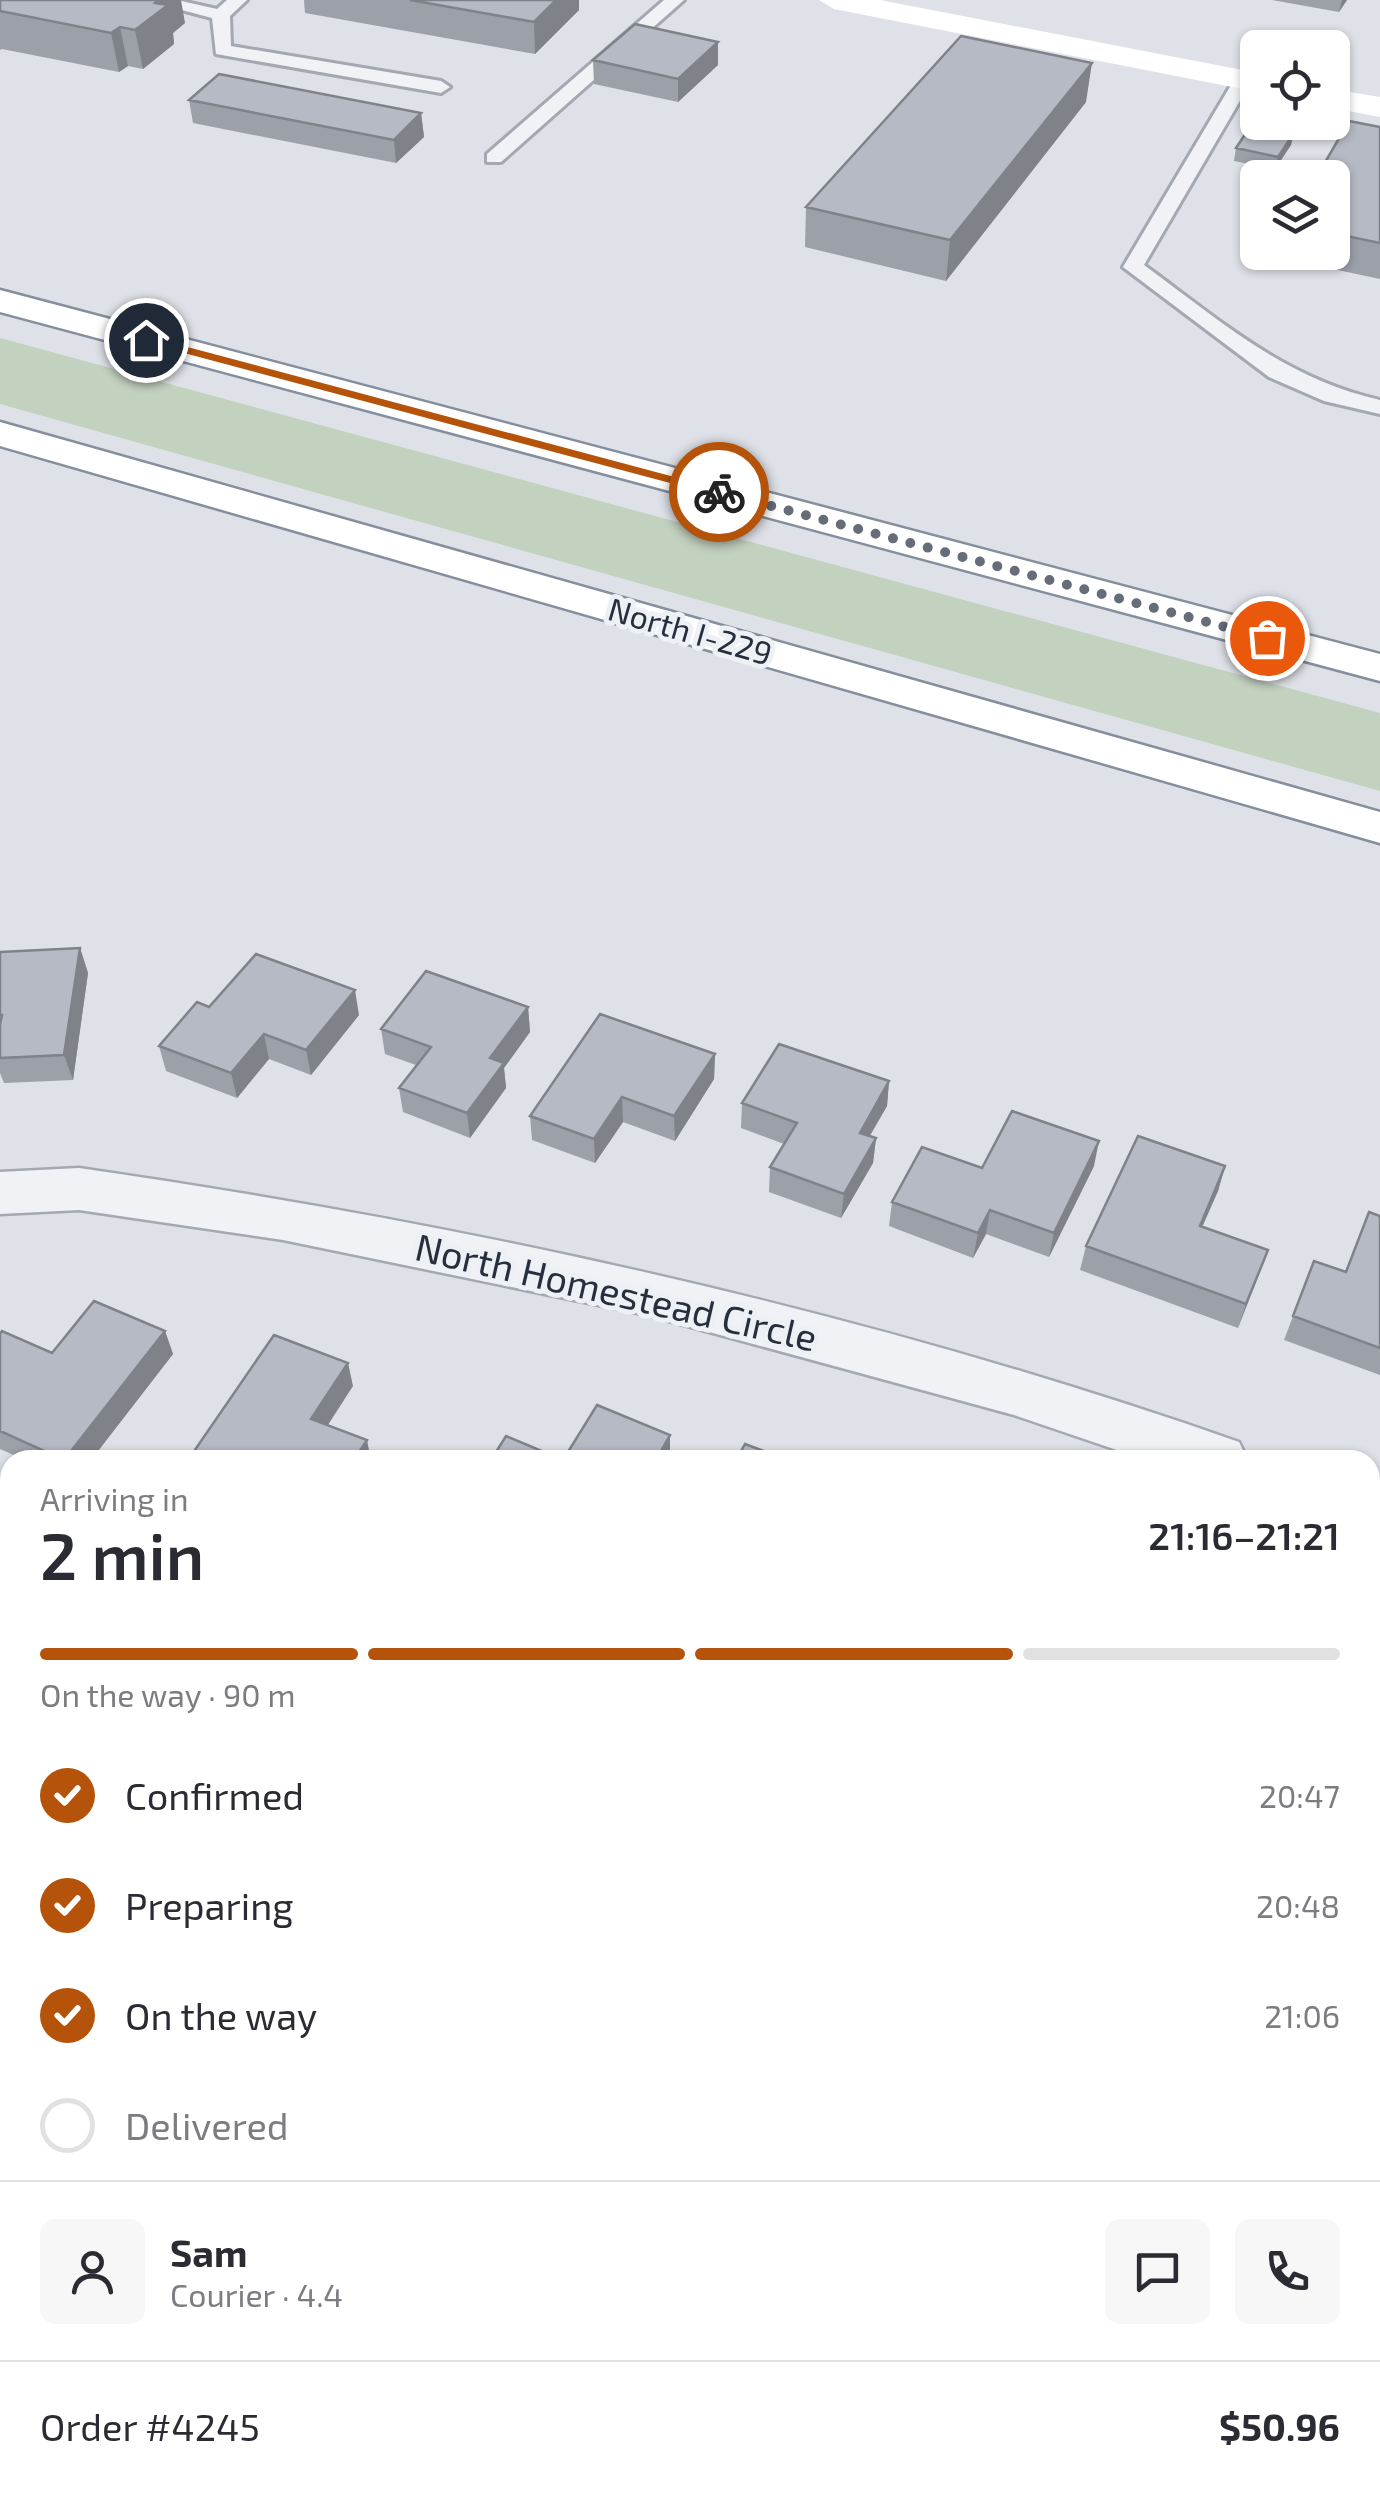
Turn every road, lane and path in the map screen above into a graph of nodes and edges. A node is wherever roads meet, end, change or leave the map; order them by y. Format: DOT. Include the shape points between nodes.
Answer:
graph roads {
  1 [pos="153,0"];
  2 [pos="238,0"];
  3 [pos="675,0"];
  4 [pos="834,0"];
  5 [pos="220,15"];
  6 [pos="1240,80"];
  7 [pos="441,87"];
  8 [pos="1240,98"];
  9 [pos="1350,101"];
  10 [pos="1380,107"];
  11 [pos="494,158"];
  12 [pos="0,300"];
  13 [pos="1380,407"];
  14 [pos="0,434"];
  15 [pos="1380,668"];
  16 [pos="1380,828"];
  17 [pos="0,1193"];
  18 [pos="1189,1450"];
  1 -- 5 [label="lane"];
  2 -- 5 [label="lane"];
  3 -- 11 [label="lane"];
  4 -- 6 [label="main road"];
  5 -- 7 [label="lane" via="222,50"];
  8 -- 13 [label="lane" via="1133,267 1276,372"];
  9 -- 10 [label="main road"];
  12 -- 15 [label="main road"];
  14 -- 16 [label="main road, North I-229"];
  17 -- 18 [label="street, North Homestead Circle" via="79,1189 283,1219 647,1294 1016,1391"];
}
